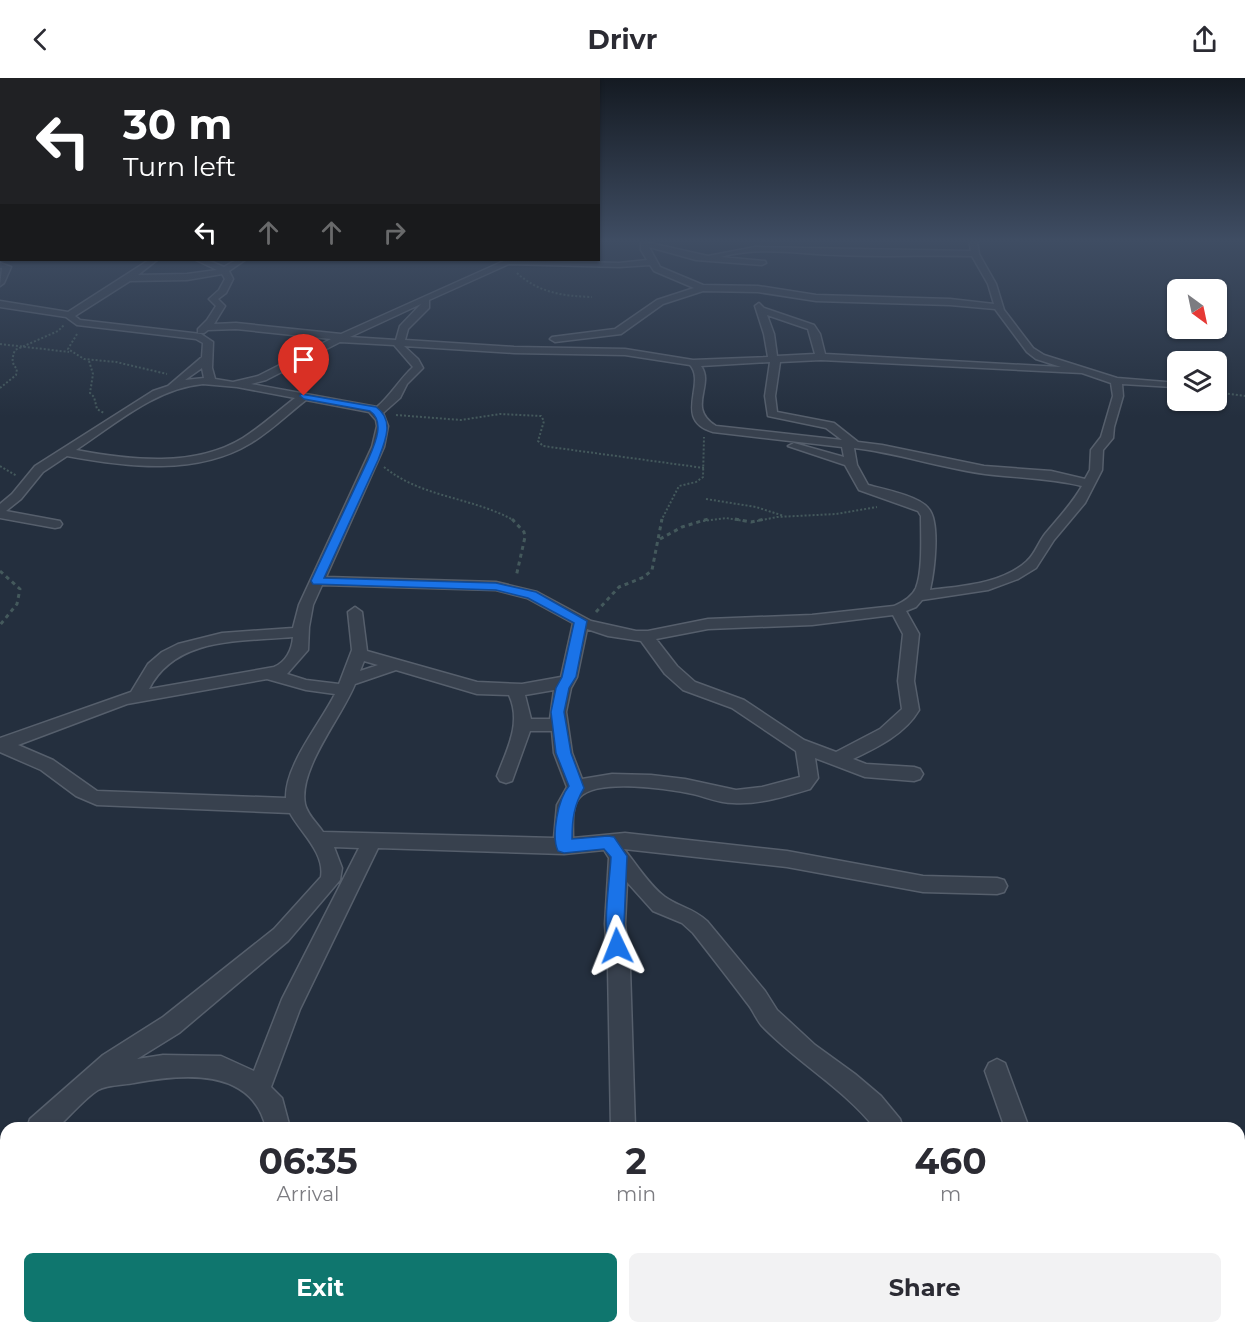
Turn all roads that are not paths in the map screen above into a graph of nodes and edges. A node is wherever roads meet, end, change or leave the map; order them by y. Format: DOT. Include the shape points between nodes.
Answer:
graph roads {
  1 [pos="97,300"];
  2 [pos="214,300"];
  3 [pos="424,300"];
  4 [pos="667,300"];
  5 [pos="754,300"];
  6 [pos="868,300"];
  7 [pos="997,300"];
  8 [pos="0,304"];
  9 [pos="999,307"];
  10 [pos="762,310"];
  11 [pos="70,318"];
  12 [pos="205,327"];
  13 [pos="198,336"];
  14 [pos="340,338"];
  15 [pos="399,344"];
  16 [pos="440,347"];
  17 [pos="533,351"];
  18 [pos="821,357"];
  19 [pos="208,358"];
  20 [pos="774,360"];
  21 [pos="693,363"];
  22 [pos="417,365"];
  23 [pos="1079,371"];
  24 [pos="1116,381"];
  25 [pos="210,382"];
  26 [pos="223,384"];
  27 [pos="241,384"];
  28 [pos="1167,384"];
  29 [pos="170,388"];
  30 [pos="304,396"];
  31 [pos="125,413"];
  32 [pos="379,413"];
  33 [pos="774,437"];
  34 [pos="851,445"];
  35 [pos="65,452"];
  36 [pos="851,463"];
  37 [pos="1089,484"];
  38 [pos="0,512"];
  39 [pos="55,524"];
  40 [pos="317,581"];
  41 [pos="917,596"];
  42 [pos="897,610"];
  43 [pos="355,612"];
  44 [pos="583,622"];
  45 [pos="301,632"];
  46 [pos="645,636"];
  47 [pos="359,654"];
  48 [pos="395,665"];
  49 [pos="268,674"];
  50 [pos="566,683"];
  51 [pos="347,685"];
  52 [pos="515,691"];
  53 [pos="136,696"];
  54 [pos="524,724"];
  55 [pos="560,724"];
  56 [pos="804,746"];
  57 [pos="836,759"];
  58 [pos="914,774"];
  59 [pos="506,776"];
  60 [pos="577,788"];
  61 [pos="296,806"];
  62 [pos="317,839"];
  63 [pos="373,840"];
  64 [pos="564,846"];
  65 [pos="614,849"];
  66 [pos="997,886"];
  67 [pos="997,1071"];
  68 [pos="93,1079"];
  69 [pos="258,1090"];
  70 [pos="46,1122"];
  71 [pos="277,1122"];
  72 [pos="623,1122"];
  73 [pos="886,1122"];
  74 [pos="1015,1122"];
  1 -- 11 [label="street"];
  2 -- 12 [label="street" via="221,306"];
  3 -- 14 [label="street"];
  3 -- 15 [label="street" via="426,306 403,328"];
  4 -- 17 [label="street" via="618,332 556,334"];
  5 -- 10 [label="street"];
  6 -- 9 [label="street"];
  7 -- 9 [label="street"];
  8 -- 11 [label="street"];
  9 -- 23 [label="street" via="1030,350"];
  10 -- 18 [label="street" via="811,327"];
  10 -- 20 [label="street"];
  11 -- 13 [label="street" via="84,323"];
  12 -- 13 [label="street"];
  12 -- 14 [label="street" via="237,326"];
  13 -- 19 [label="street" via="208,342"];
  14 -- 15 [label="street"];
  14 -- 27 [label="street" via="262,378"];
  15 -- 16 [label="street"];
  15 -- 22 [label="street"];
  16 -- 17 [label="street"];
  16 -- 22 [label="street"];
  17 -- 21 [label="street" via="625,352"];
  18 -- 20 [label="street"];
  18 -- 23 [label="street"];
  19 -- 25 [label="street"];
  19 -- 29 [label="street"];
  20 -- 21 [label="street"];
  20 -- 34 [label="street" via="772,414 830,425"];
  21 -- 33 [label="street" via="700,374 696,414 700,421 724,431"];
  22 -- 32 [label="street" via="417,370"];
  23 -- 24 [label="street"];
  24 -- 28 [label="street"];
  24 -- 37 [label="street" via="1118,396 1107,438 1097,450 1096,470"];
  25 -- 26 [label="street"];
  25 -- 29 [label="street"];
  26 -- 27 [label="street"];
  26 -- 31 [label="street"];
  27 -- 30 [label="street"];
  29 -- 31 [label="street"];
  30 -- 32 [label="street" via="361,405"];
  30 -- 35 [label="street" via="244,442 200,458 141,462"];
  31 -- 35 [label="street"];
  32 -- 40 [label="street" via="382,431 373,460"];
  33 -- 34 [label="street"];
  33 -- 36 [label="street"];
  34 -- 36 [label="street"];
  34 -- 37 [label="street" via="909,452 984,470 1051,475"];
  35 -- 38 [label="street" via="39,470"];
  36 -- 41 [label="street" via="862,487 899,497 923,509 927,516 928,553 922,589"];
  37 -- 41 [label="street" via="1031,565 984,587"];
  38 -- 39 [label="street"];
  40 -- 44 [label="street" via="513,590 543,599"];
  40 -- 45 [label="street" via="306,605"];
  41 -- 42 [label="street" via="911,604"];
  42 -- 46 [label="street" via="812,620 708,624"];
  42 -- 57 [label="street" via="907,621 913,642 905,690 911,710 885,734"];
  43 -- 47 [label="street"];
  44 -- 46 [label="street" via="608,631"];
  44 -- 50 [label="street"];
  45 -- 49 [label="street" via="297,655 284,669"];
  45 -- 53 [label="street" via="224,638 187,646 154,667"];
  46 -- 56 [label="street" via="689,686 738,704"];
  47 -- 48 [label="street"];
  47 -- 51 [label="street"];
  48 -- 51 [label="street"];
  48 -- 52 [label="street" via="477,688"];
  49 -- 51 [label="street" via="306,685"];
  49 -- 53 [label="street"];
  50 -- 52 [label="street"];
  50 -- 55 [label="street" via="558,712"];
  51 -- 61 [label="street" via="303,766 295,789"];
  52 -- 54 [label="street" via="525,713"];
  53 -- 61 [label="street" via="91,709 0,745 37,760 97,798"];
  54 -- 55 [label="street"];
  54 -- 59 [label="street"];
  55 -- 60 [label="street" via="564,753"];
  56 -- 57 [label="street"];
  56 -- 60 [label="street" via="809,778 796,786 728,796 623,780"];
  57 -- 58 [label="street" via="864,770"];
  60 -- 64 [label="street" via="570,795 564,819"];
  61 -- 62 [label="street"];
  62 -- 63 [label="street"];
  62 -- 68 [label="street" via="332,868 330,880 281,935 171,1024"];
  63 -- 64 [label="street"];
  63 -- 69 [label="street" via="290,1006"];
  64 -- 65 [label="street"];
  65 -- 66 [label="street" via="625,841 786,859 923,884"];
  65 -- 72 [label="street"];
  65 -- 73 [label="street" via="660,905 689,917 700,927 769,1017 807,1053 847,1082"];
  67 -- 74 [label="street"];
  68 -- 69 [label="street" via="163,1066 221,1067 251,1082"];
  68 -- 70 [label="street"];
  69 -- 71 [label="street" via="273,1107"];
}
